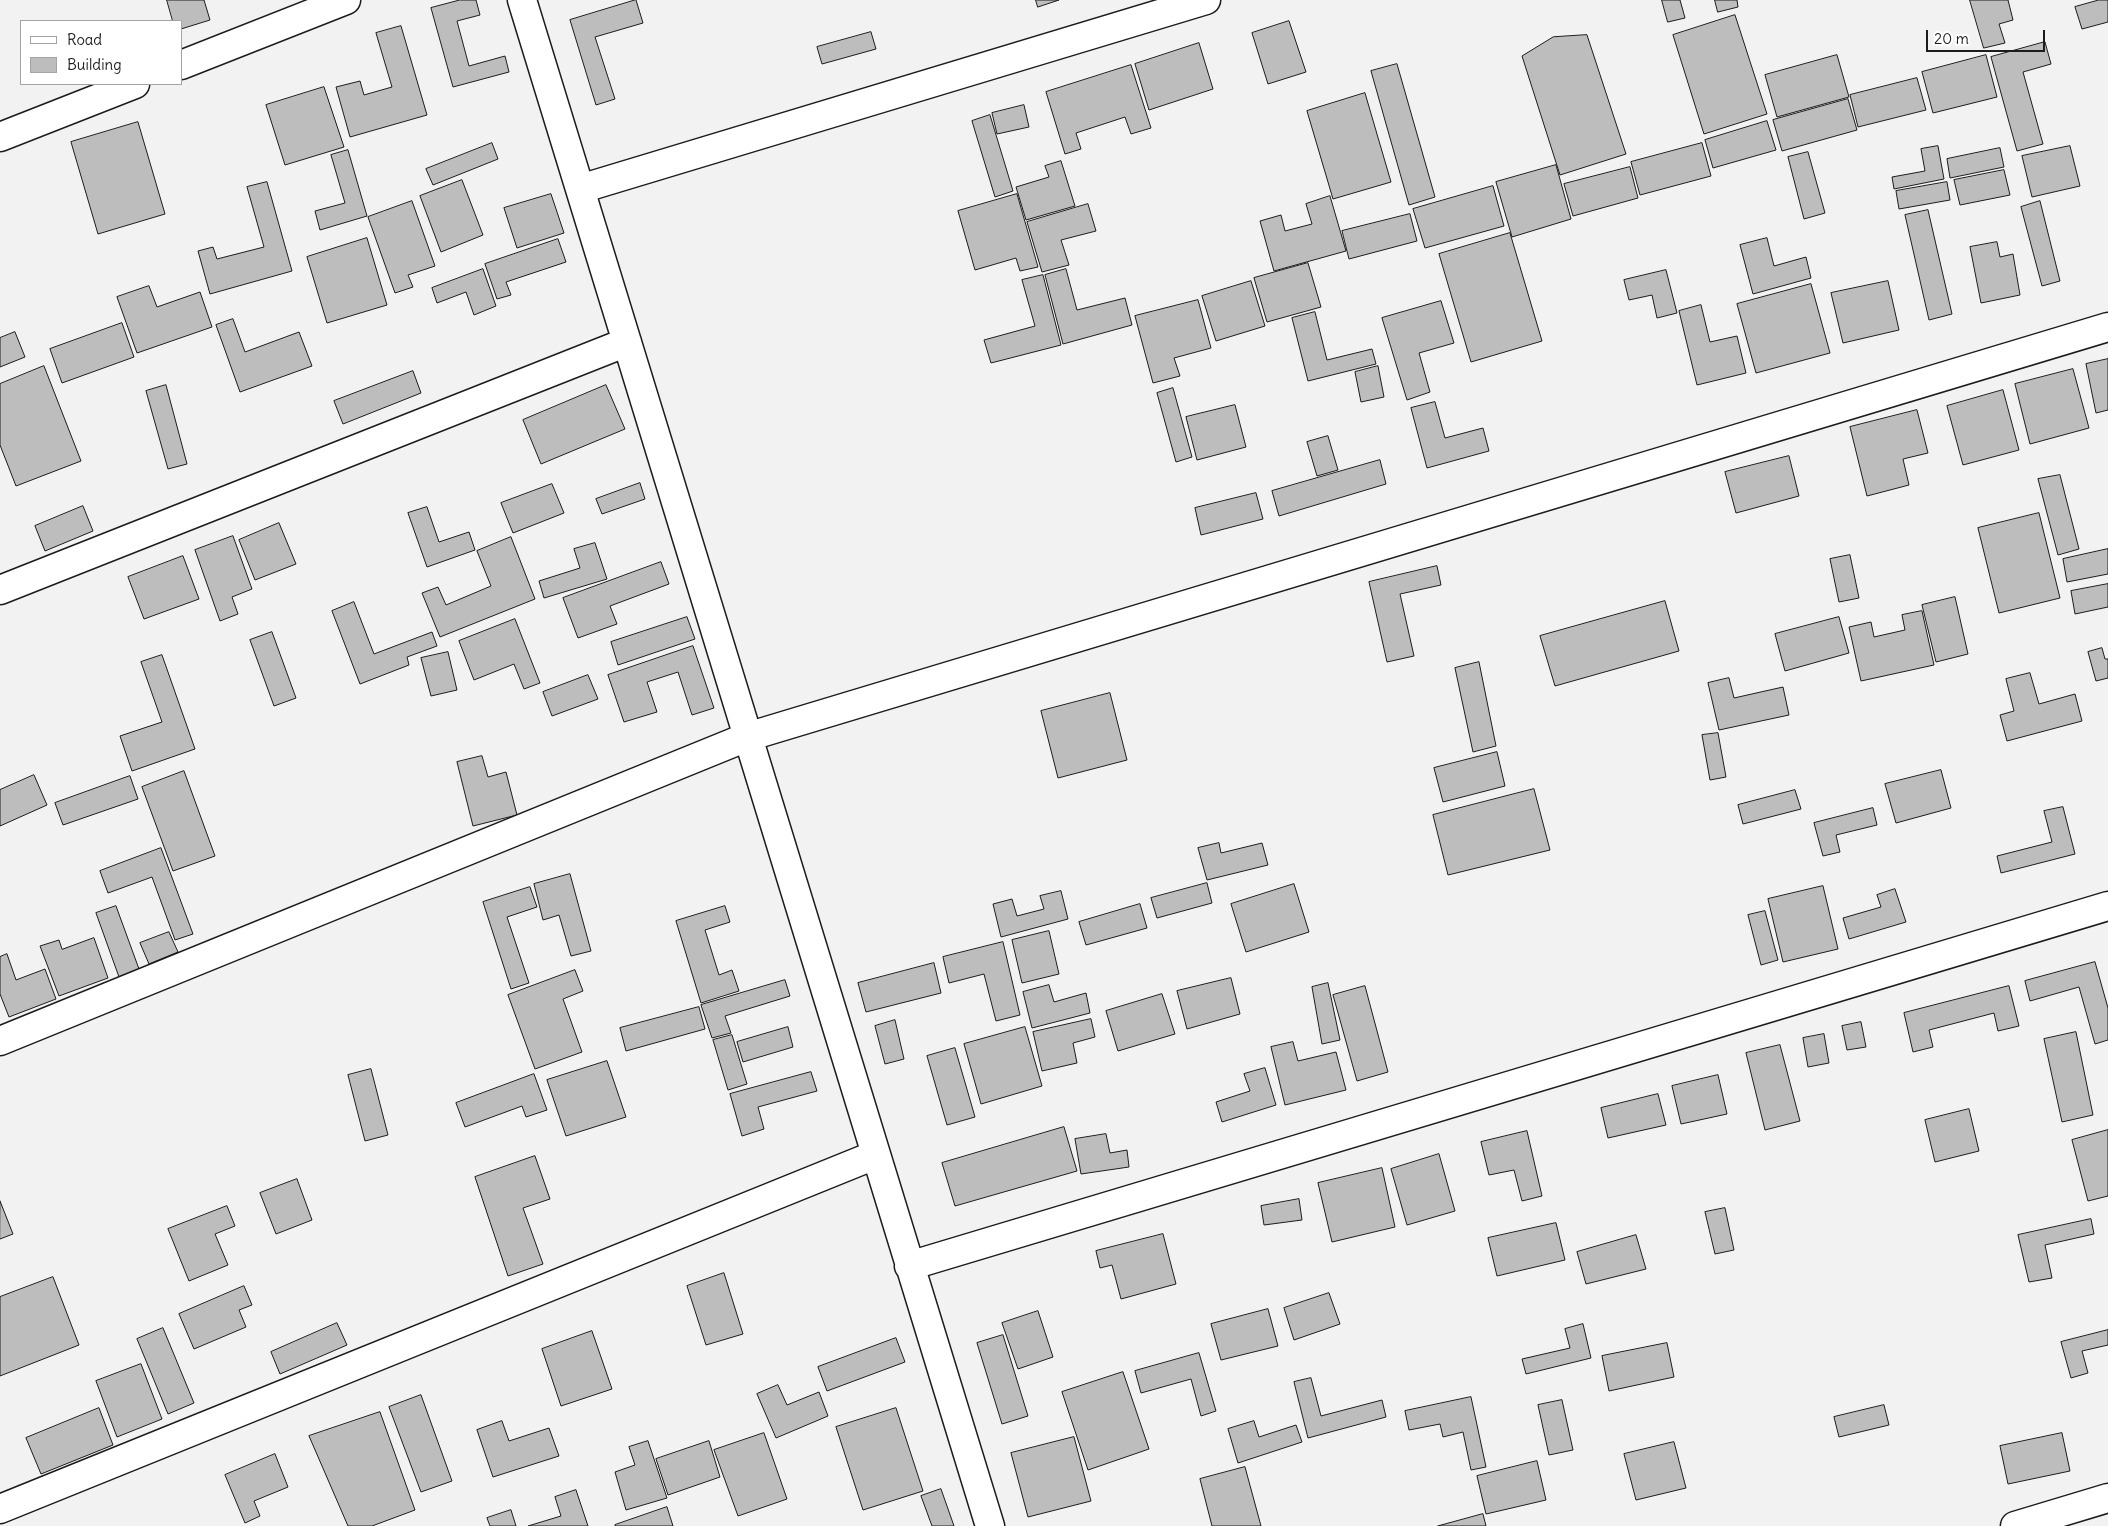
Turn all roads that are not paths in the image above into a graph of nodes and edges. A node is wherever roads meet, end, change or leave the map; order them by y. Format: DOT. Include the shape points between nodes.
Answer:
graph roads {
  1 [pos="346,0"];
  2 [pos="522,0"];
  3 [pos="1206,0"];
  4 [pos="182,66"];
  5 [pos="132,85"];
  6 [pos="0,137"];
  7 [pos="580,189"];
  8 [pos="2108,327"];
  9 [pos="627,342"];
  10 [pos="0,590"];
  11 [pos="748,737"];
  12 [pos="2108,906"];
  13 [pos="0,1041"];
  14 [pos="875,1155"];
  15 [pos="909,1266"];
  16 [pos="2108,1498"];
  17 [pos="0,1509"];
  18 [pos="990,1526"];
  19 [pos="2015,1526"];
  1 -- 4 [label="street"];
  2 -- 7 [label="street"];
  3 -- 7 [label="street"];
  5 -- 6 [label="street"];
  7 -- 9 [label="street"];
  8 -- 11 [label="street"];
  9 -- 10 [label="street"];
  9 -- 11 [label="street"];
  11 -- 13 [label="street"];
  11 -- 14 [label="street"];
  12 -- 15 [label="street"];
  14 -- 15 [label="street"];
  14 -- 17 [label="street"];
  15 -- 18 [label="street"];
  16 -- 19 [label="street"];
}
